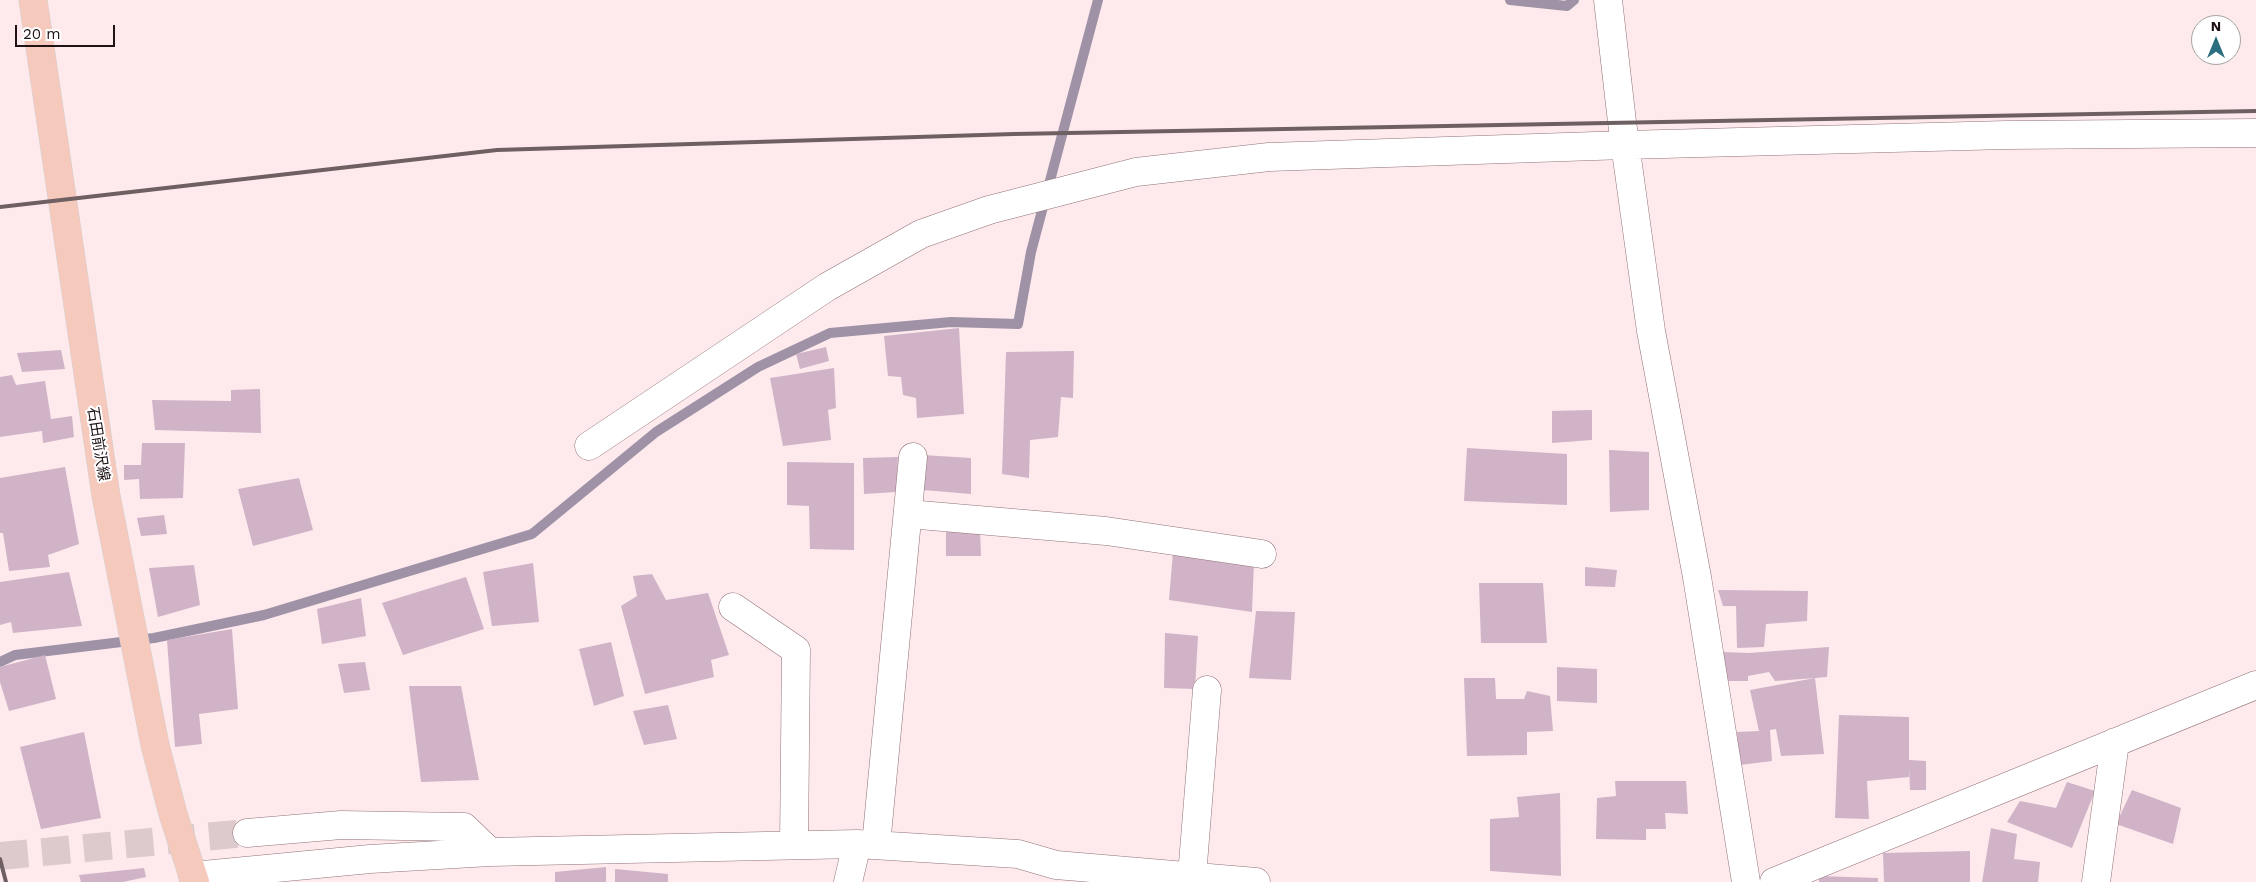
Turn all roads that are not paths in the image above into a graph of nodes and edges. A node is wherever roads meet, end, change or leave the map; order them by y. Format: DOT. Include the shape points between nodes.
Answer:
graph roads {
  1 [pos="33,0"];
  2 [pos="1608,0"];
  3 [pos="2256,133"];
  4 [pos="1625,145"];
  5 [pos="589,446"];
  6 [pos="913,457"];
  7 [pos="908,514"];
  8 [pos="1262,554"];
  9 [pos="733,607"];
  10 [pos="2256,685"];
  11 [pos="1207,690"];
  12 [pos="2115,742"];
  13 [pos="247,833"];
  14 [pos="867,845"];
  15 [pos="794,846"];
  16 [pos="490,852"];
  17 [pos="1058,874"];
  18 [pos="1192,876"];
  19 [pos="194,879"];
  20 [pos="848,882"];
  21 [pos="1256,882"];
  22 [pos="1746,882"];
  23 [pos="1774,882"];
  24 [pos="2096,882"];
  1 -- 19 [label="main road, 石田前沢線" via="106,496 155,745"];
  2 -- 4 [label="street"];
  3 -- 4 [label="street" via="2006,135"];
  4 -- 5 [label="street" via="1269,157 1136,172 989,210 921,234 827,287"];
  4 -- 22 [label="street" via="1653,340 1697,577"];
  6 -- 7 [label="street"];
  7 -- 8 [label="street" via="1106,531"];
  7 -- 14 [label="street"];
  9 -- 15 [label="street" via="796,650"];
  10 -- 12 [label="street"];
  11 -- 18 [label="street"];
  12 -- 23 [label="street"];
  12 -- 24 [label="street"];
  13 -- 16 [label="street" via="341,825 464,827"];
  14 -- 15 [label="street"];
  14 -- 17 [label="street" via="1018,854"];
  14 -- 20 [label="street"];
  15 -- 16 [label="street"];
  16 -- 19 [label="street" via="370,859"];
  17 -- 18 [label="street"];
  18 -- 21 [label="street"];
}
